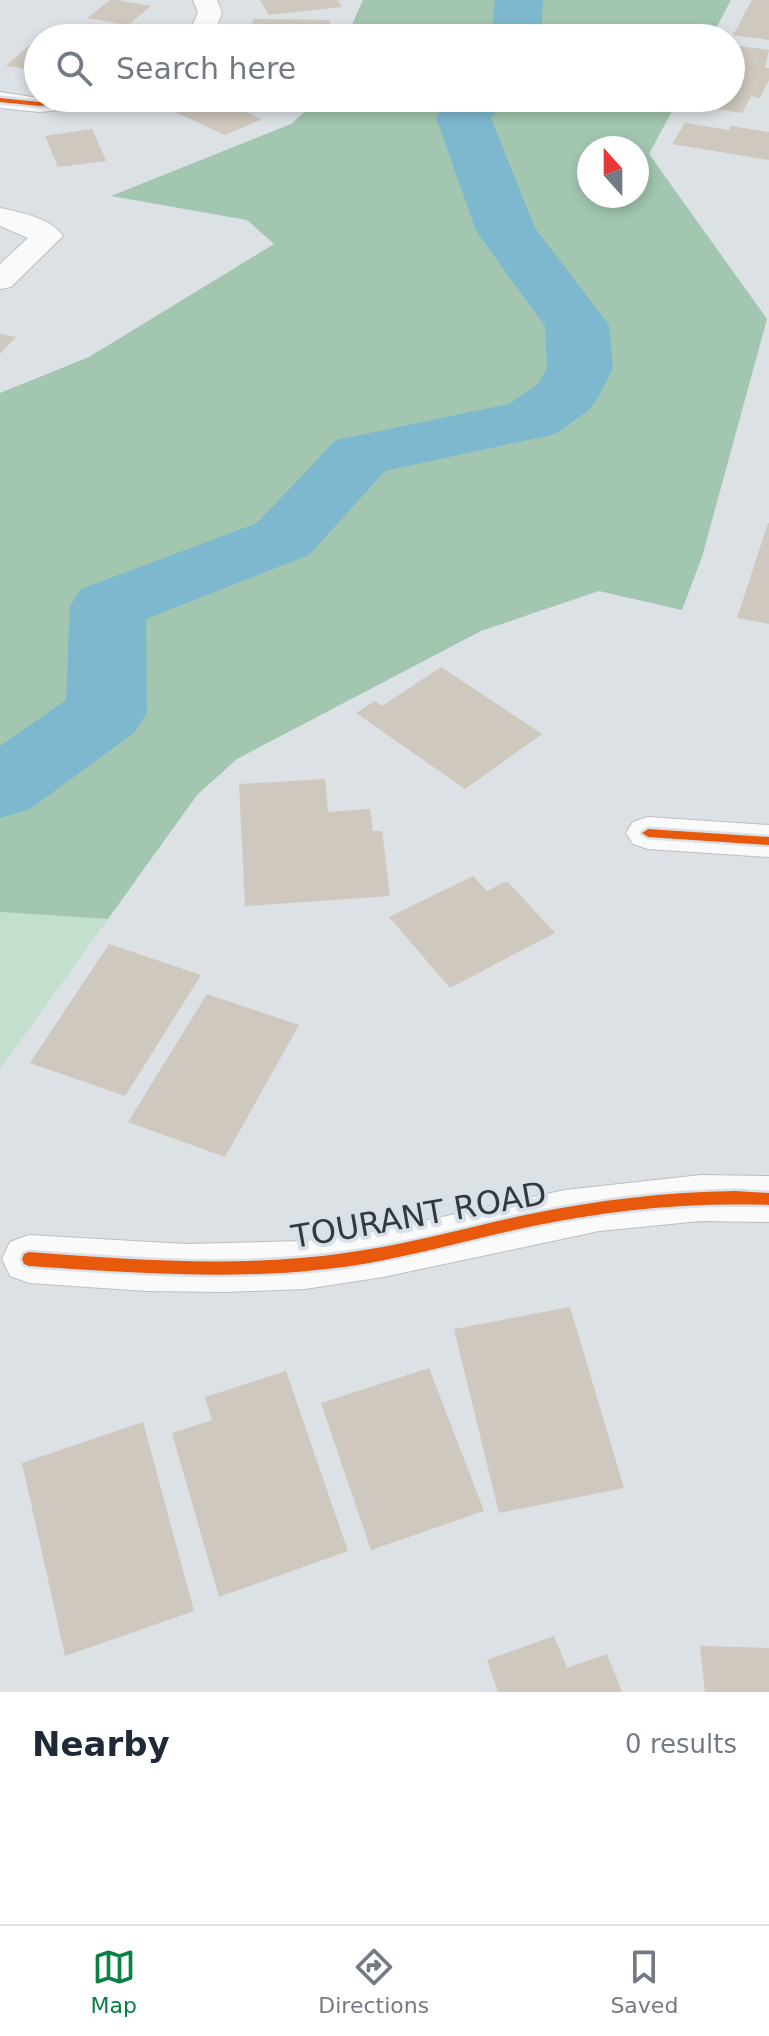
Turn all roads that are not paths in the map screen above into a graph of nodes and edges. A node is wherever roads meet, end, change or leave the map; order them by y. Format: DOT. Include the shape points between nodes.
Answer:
graph roads {
  1 [pos="205,0"];
  2 [pos="205,24"];
  3 [pos="0,100"];
  4 [pos="24,102"];
  5 [pos="0,217"];
  6 [pos="0,280"];
  7 [pos="648,833"];
  8 [pos="769,841"];
  9 [pos="769,1199"];
  10 [pos="29,1259"];
  1 -- 2 [label="street" via="210,13"];
  3 -- 4 [label="street"];
  5 -- 6 [label="street" via="48,236"];
  7 -- 8 [label="street"];
  9 -- 10 [label="street, TOURANT ROAD" via="726,1196 604,1207 375,1255 290,1267 136,1267"];
}
